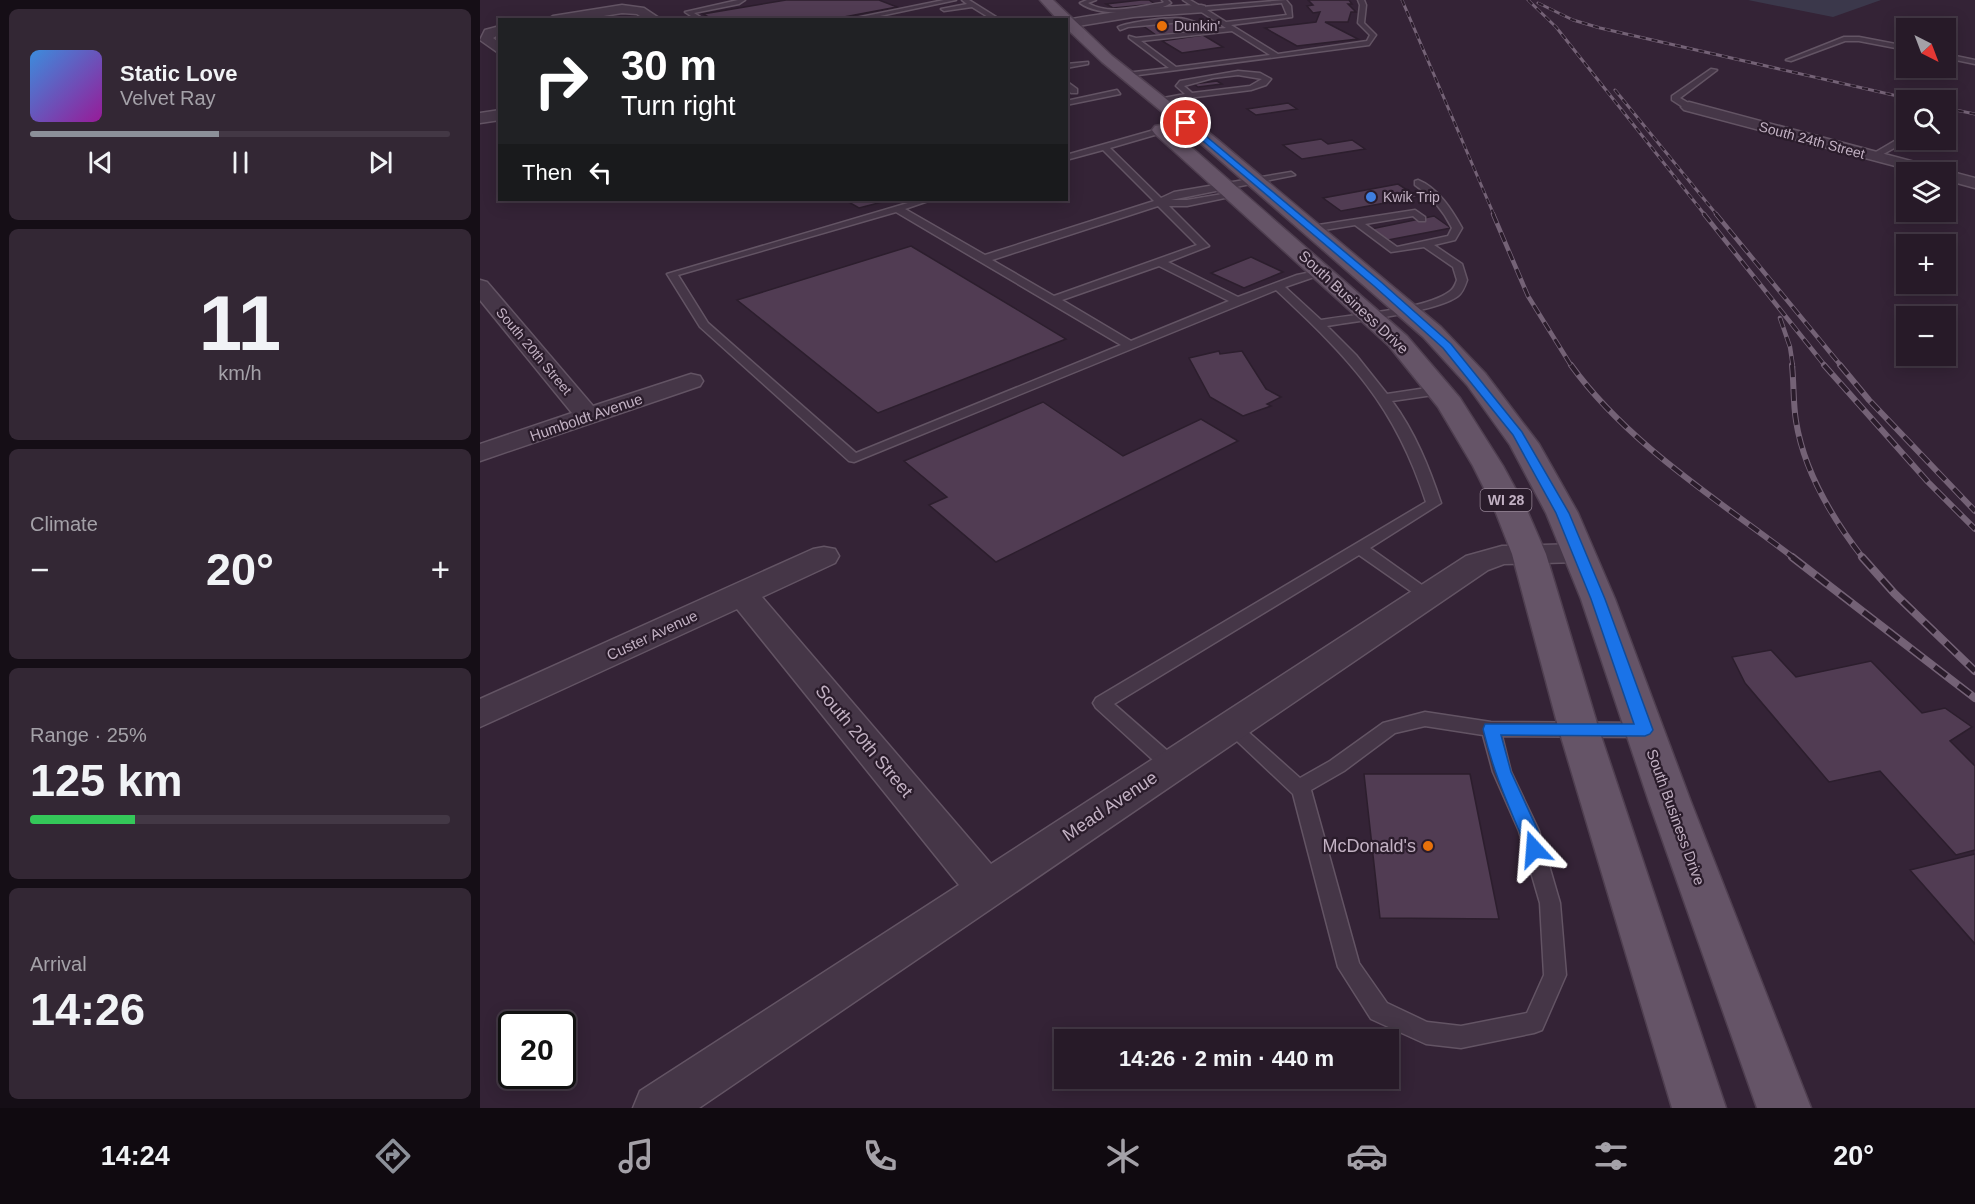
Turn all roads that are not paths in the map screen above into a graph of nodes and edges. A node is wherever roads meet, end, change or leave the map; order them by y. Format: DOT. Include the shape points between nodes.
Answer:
graph roads {
  1 [pos="742,0"];
  2 [pos="951,0"];
  3 [pos="965,0"];
  4 [pos="1047,0"];
  5 [pos="1165,0"];
  6 [pos="1186,0"];
  7 [pos="1361,0"];
  8 [pos="1283,1"];
  9 [pos="973,5"];
  10 [pos="908,8"];
  11 [pos="1288,8"];
  12 [pos="1206,13"];
  13 [pos="875,15"];
  14 [pos="565,18"];
  15 [pos="652,18"];
  16 [pos="698,18"];
  17 [pos="859,18"];
  18 [pos="883,18"];
  19 [pos="995,18"];
  20 [pos="1058,18"];
  21 [pos="1228,27"];
  22 [pos="498,31"];
  23 [pos="1207,31"];
  24 [pos="1135,40"];
  25 [pos="1075,44"];
  26 [pos="1896,46"];
  27 [pos="1264,48"];
  28 [pos="498,49"];
  29 [pos="1253,50"];
  30 [pos="1277,56"];
  31 [pos="1956,58"];
  32 [pos="1175,60"];
  33 [pos="1789,60"];
  34 [pos="1163,61"];
  35 [pos="1975,62"];
  36 [pos="1174,69"];
  37 [pos="1713,70"];
  38 [pos="1121,84"];
  39 [pos="1068,102"];
  40 [pos="1689,107"];
  41 [pos="1173,112"];
  42 [pos="498,115"];
  43 [pos="480,118"];
  44 [pos="1896,143"];
  45 [pos="1105,147"];
  46 [pos="1873,156"];
  47 [pos="1068,157"];
  48 [pos="1897,162"];
  49 [pos="1291,175"];
  50 [pos="1956,178"];
  51 [pos="1418,183"];
  52 [pos="1975,183"];
  53 [pos="1238,187"];
  54 [pos="923,201"];
  55 [pos="1160,202"];
  56 [pos="897,208"];
  57 [pos="1444,210"];
  58 [pos="1377,219"];
  59 [pos="1357,222"];
  60 [pos="1386,226"];
  61 [pos="1312,229"];
  62 [pos="1439,230"];
  63 [pos="1401,238"];
  64 [pos="1452,238"];
  65 [pos="1428,240"];
  66 [pos="1413,247"];
  67 [pos="984,259"];
  68 [pos="1160,262"];
  69 [pos="1322,271"];
  70 [pos="480,286"];
  71 [pos="1278,286"];
  72 [pos="1053,300"];
  73 [pos="1238,301"];
  74 [pos="1406,308"];
  75 [pos="1370,314"];
  76 [pos="1320,324"];
  77 [pos="1130,345"];
  78 [pos="691,381"];
  79 [pos="1440,390"];
  80 [pos="1386,398"];
  81 [pos="588,417"];
  82 [pos="480,453"];
  83 [pos="1359,548"];
  84 [pos="1579,553"];
  85 [pos="1529,554"];
  86 [pos="824,556"];
  87 [pos="741,593"];
  88 [pos="1428,595"];
  89 [pos="480,714"];
  90 [pos="1230,726"];
  91 [pos="1491,729"];
  92 [pos="1579,730"];
  93 [pos="1645,730"];
  94 [pos="1171,765"];
  95 [pos="1299,788"];
  96 [pos="987,889"];
  97 [pos="669,1105"];
  98 [pos="1699,1108"];
  99 [pos="1784,1108"];
  1 -- 16 [label="lane" via="688,12"];
  2 -- 10 [label="lane"];
  3 -- 9 [label="lane"];
  4 -- 20 [label="main road, South Business Drive / WI 28"];
  5 -- 25 [label="lane" via="1163,5 1106,11 1083,3"];
  6 -- 12 [label="lane"];
  7 -- 30 [label="lane" via="1361,23 1373,35 1369,43"];
  8 -- 11 [label="lane"];
  8 -- 12 [label="lane"];
  9 -- 10 [label="lane" via="925,12"];
  9 -- 19 [label="lane"];
  10 -- 13 [label="lane"];
  11 -- 12 [label="lane"];
  11 -- 21 [label="lane" via="1290,16"];
  12 -- 21 [label="lane"];
  12 -- 25 [label="street" via="1089,23"];
  13 -- 17 [label="lane"];
  13 -- 18 [label="lane"];
  14 -- 15 [label="street" via="613,10 637,10"];
  21 -- 23 [label="lane"];
  21 -- 27 [label="lane"];
  22 -- 28 [label="street" via="486,37"];
  23 -- 24 [label="lane"];
  23 -- 24 [label="lane" via="1188,21 1158,21 1120,28"];
  24 -- 34 [label="lane"];
  25 -- 38 [label="main road, South Business Drive / WI 28"];
  25 -- 38 [label="main road, South Business Drive / WI 28"];
  26 -- 33 [label="lane" via="1845,39"];
  27 -- 29 [label="lane"];
  27 -- 30 [label="lane"];
  30 -- 36 [label="lane"];
  31 -- 35 [label="lane"];
  32 -- 34 [label="lane"];
  34 -- 36 [label="lane"];
  36 -- 38 [label="lane"];
  37 -- 40 [label="lane" via="1675,98"];
  38 -- 39 [label="lane"];
  38 -- 41 [label="main road, South Business Drive / WI 28"];
  40 -- 46 [label="street, South 24th Street"];
  41 -- 41 [label="lane" via="1251,88 1267,79 1258,74 1228,75 1183,83"];
  41 -- 45 [label="lane"];
  41 -- 53 [label="main road, South Business Drive / WI 28"];
  42 -- 43 [label="street"];
  44 -- 46 [label="lane"];
  45 -- 47 [label="lane"];
  45 -- 55 [label="lane"];
  46 -- 48 [label="street, South 24th Street"];
  49 -- 53 [label="lane"];
  50 -- 52 [label="street"];
  51 -- 57 [label="lane" via="1434,194"];
  53 -- 55 [label="lane" via="1184,203"];
  53 -- 61 [label="main road, South Business Drive / WI 28"];
  53 -- 69 [label="main road, South Business Drive / WI 28"];
  54 -- 56 [label="lane"];
  55 -- 67 [label="lane"];
  55 -- 68 [label="lane" via="1204,246"];
  56 -- 67 [label="lane"];
  56 -- 77 [label="lane" via="672,274 704,325 854,458"];
  57 -- 58 [label="lane" via="1403,219"];
  57 -- 64 [label="lane" via="1457,228"];
  58 -- 59 [label="lane"];
  58 -- 60 [label="lane"];
  59 -- 61 [label="lane"];
  59 -- 66 [label="lane" via="1395,250"];
  61 -- 74 [label="main road, South Business Drive / WI 28"];
  62 -- 64 [label="lane"];
  63 -- 66 [label="lane"];
  64 -- 65 [label="lane"];
  65 -- 66 [label="lane"];
  65 -- 74 [label="lane" via="1458,266 1462,280 1453,294"];
  67 -- 72 [label="lane"];
  68 -- 72 [label="lane"];
  68 -- 73 [label="lane"];
  69 -- 71 [label="lane"];
  69 -- 75 [label="main road, South Business Drive / WI 28"];
  70 -- 81 [label="street, South 20th Street"];
  71 -- 73 [label="lane"];
  71 -- 76 [label="lane"];
  72 -- 77 [label="lane"];
  73 -- 77 [label="lane"];
  74 -- 75 [label="lane"];
  74 -- 84 [label="main road, South Business Drive / WI 28" via="1461,361 1518,434 1549,486"];
  75 -- 76 [label="lane"];
  75 -- 79 [label="main road, South Business Drive / WI 28"];
  76 -- 80 [label="lane"];
  78 -- 81 [label="street, Humboldt Avenue"];
  79 -- 80 [label="lane"];
  79 -- 85 [label="main road, South Business Drive / WI 28" via="1498,484"];
  80 -- 83 [label="lane" via="1425,472 1434,503"];
  81 -- 82 [label="street, Humboldt Avenue"];
  83 -- 88 [label="lane"];
  83 -- 94 [label="lane" via="1102,703"];
  84 -- 85 [label="street, Mead Avenue"];
  84 -- 93 [label="main road, South Business Drive / WI 28"];
  85 -- 88 [label="street, Mead Avenue" via="1486,558"];
  85 -- 92 [label="main road, South Business Drive / WI 28"];
  86 -- 87 [label="street, Custer Avenue"];
  87 -- 89 [label="street, Custer Avenue"];
  87 -- 96 [label="street, South 20th Street"];
  88 -- 90 [label="street, Mead Avenue"];
  90 -- 94 [label="street, Mead Avenue"];
  90 -- 95 [label="lane"];
  91 -- 92 [label="lane"];
  91 -- 95 [label="lane" via="1425,719 1389,728"];
  91 -- 95 [label="lane" via="1502,772 1529,831 1550,903 1555,975 1534,1022 1461,1037 1426,1033 1379,1011 1349,967"];
  92 -- 93 [label="lane"];
  92 -- 98 [label="main road, South Business Drive / WI 28"];
  93 -- 99 [label="main road, South Business Drive / WI 28"];
  94 -- 96 [label="street, Mead Avenue"];
  96 -- 97 [label="street, Mead Avenue"];
}
